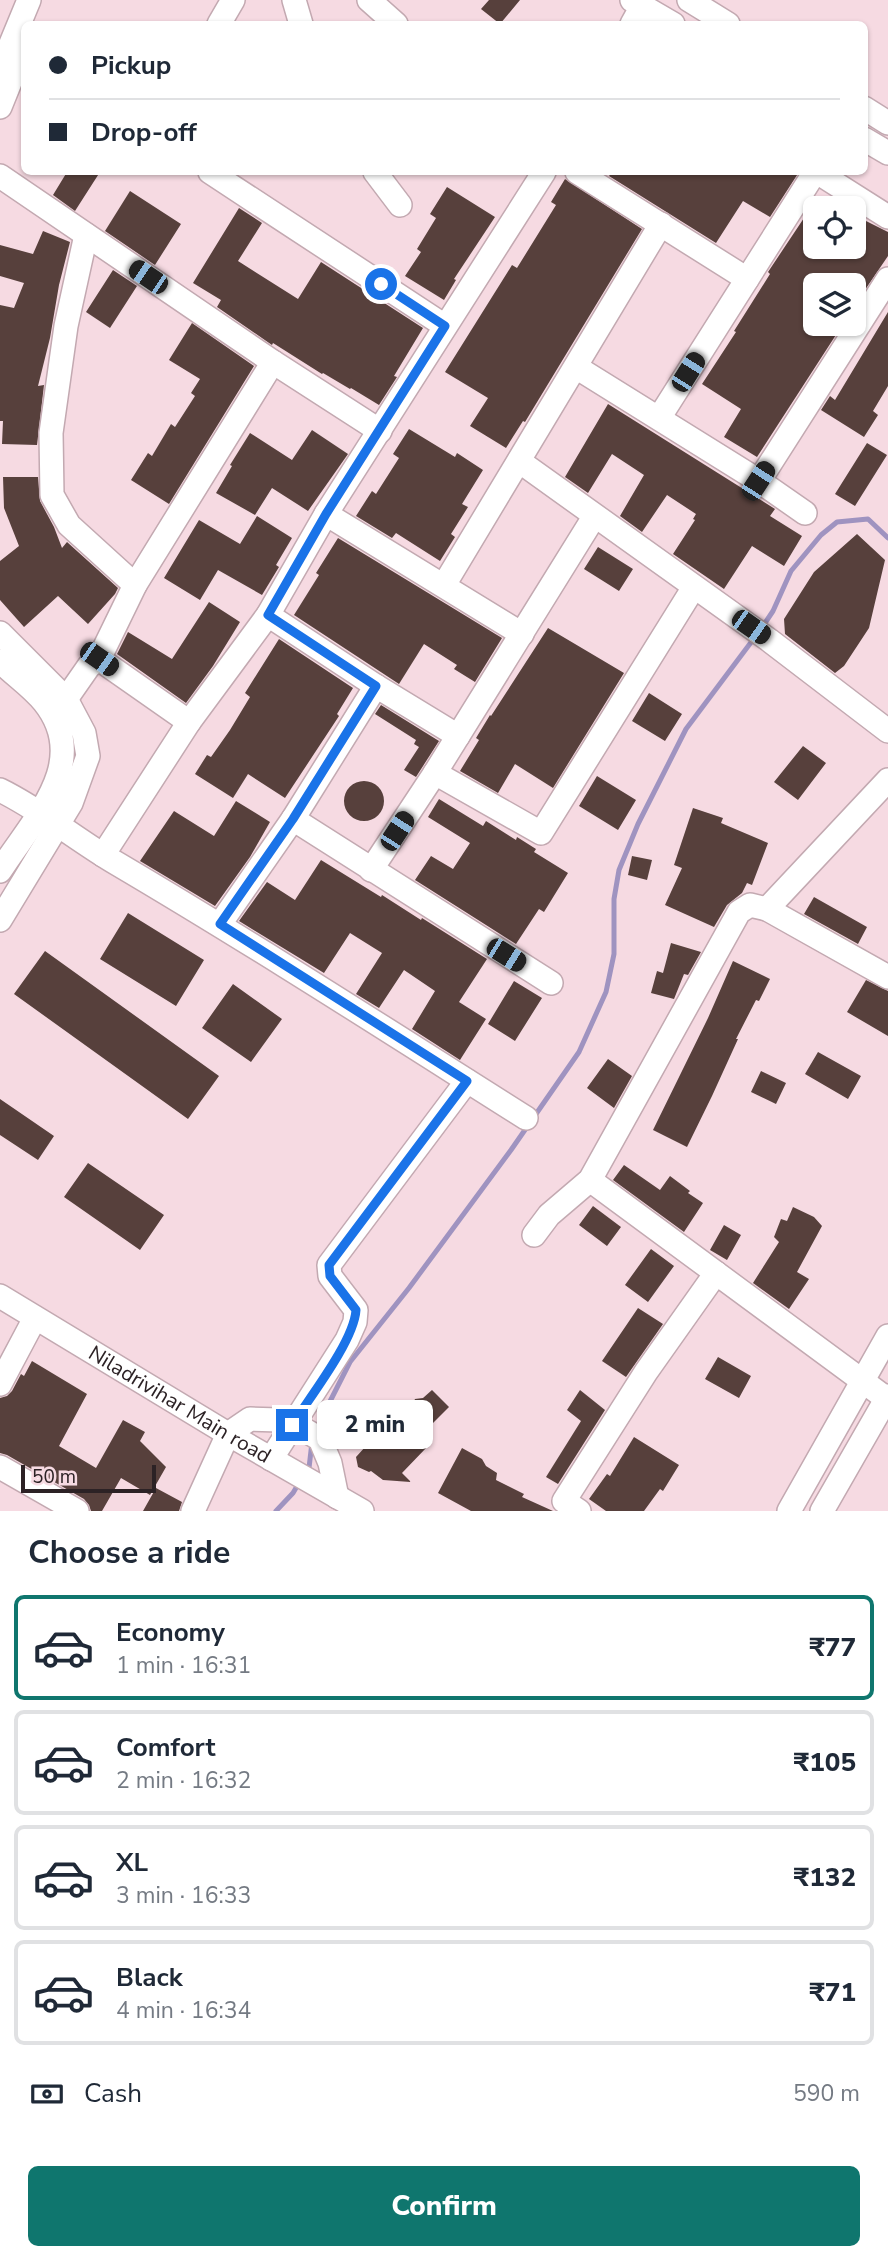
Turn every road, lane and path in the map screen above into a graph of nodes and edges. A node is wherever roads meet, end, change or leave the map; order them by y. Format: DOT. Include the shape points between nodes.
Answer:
graph roads {
  1 [pos="29,0"];
  2 [pos="44,0"];
  3 [pos="233,0"];
  4 [pos="294,0"];
  5 [pos="369,0"];
  6 [pos="689,0"];
  7 [pos="635,10"];
  8 [pos="23,21"];
  9 [pos="34,21"];
  10 [pos="221,21"];
  11 [pos="299,21"];
  12 [pos="393,21"];
  13 [pos="665,21"];
  14 [pos="723,21"];
  15 [pos="21,28"];
  16 [pos="16,46"];
  17 [pos="0,70"];
  18 [pos="0,107"];
  19 [pos="868,110"];
  20 [pos="888,123"];
  21 [pos="868,141"];
  22 [pos="888,153"];
  23 [pos="215,175"];
  24 [pos="377,175"];
  25 [pos="542,175"];
  26 [pos="581,175"];
  27 [pos="814,175"];
  28 [pos="821,175"];
  29 [pos="0,176"];
  30 [pos="400,205"];
  31 [pos="888,217"];
  32 [pos="661,224"];
  33 [pos="86,235"];
  34 [pos="747,279"];
  35 [pos="888,279"];
  36 [pos="445,326"];
  37 [pos="272,362"];
  38 [pos="576,367"];
  39 [pos="659,418"];
  40 [pos="380,430"];
  41 [pos="519,461"];
  42 [pos="758,481"];
  43 [pos="805,513"];
  44 [pos="326,514"];
  45 [pos="594,517"];
  46 [pos="135,585"];
  47 [pos="444,585"];
  48 [pos="694,587"];
  49 [pos="268,615"];
  50 [pos="0,633"];
  51 [pos="522,634"];
  52 [pos="99,659"];
  53 [pos="0,661"];
  54 [pos="376,686"];
  55 [pos="66,699"];
  56 [pos="189,722"];
  57 [pos="888,731"];
  58 [pos="458,736"];
  59 [pos="435,773"];
  60 [pos="888,780"];
  61 [pos="0,790"];
  62 [pos="49,818"];
  63 [pos="293,819"];
  64 [pos="103,855"];
  65 [pos="2,864"];
  66 [pos="371,870"];
  67 [pos="767,909"];
  68 [pos="0,920"];
  69 [pos="220,924"];
  70 [pos="888,977"];
  71 [pos="551,983"];
  72 [pos="467,1081"];
  73 [pos="526,1118"];
  74 [pos="590,1180"];
  75 [pos="534,1235"];
  76 [pos="716,1273"];
  77 [pos="0,1296"];
  78 [pos="35,1318"];
  79 [pos="888,1336"];
  80 [pos="862,1381"];
  81 [pos="0,1384"];
  82 [pos="887,1397"];
  83 [pos="292,1425"];
  84 [pos="228,1434"];
  85 [pos="275,1461"];
  86 [pos="0,1466"];
  87 [pos="350,1506"];
  88 [pos="76,1511"];
  89 [pos="193,1511"];
  90 [pos="579,1511"];
  91 [pos="789,1511"];
  92 [pos="822,1511"];
  1 -- 8 [label="street"];
  2 -- 9 [label="street"];
  3 -- 10 [label="street"];
  4 -- 11 [label="street"];
  5 -- 12 [label="street"];
  6 -- 14 [label="street"];
  7 -- 13 [label="street"];
  15 -- 16 [label="street"];
  16 -- 17 [label="street"];
  16 -- 18 [label="street"];
  19 -- 20 [label="street"];
  21 -- 22 [label="street"];
  23 -- 36 [label="street"];
  24 -- 30 [label="street"];
  25 -- 36 [label="street"];
  26 -- 32 [label="street"];
  27 -- 34 [label="street"];
  28 -- 31 [label="street"];
  29 -- 33 [label="street"];
  32 -- 34 [label="street"];
  32 -- 38 [label="street"];
  33 -- 37 [label="street"];
  33 -- 46 [label="street" via="66,327 51,433 52,495 69,525"];
  34 -- 39 [label="street"];
  35 -- 42 [label="street"];
  36 -- 40 [label="street"];
  37 -- 40 [label="street"];
  37 -- 46 [label="street"];
  38 -- 39 [label="street"];
  38 -- 41 [label="street"];
  39 -- 42 [label="street"];
  40 -- 44 [label="street"];
  41 -- 45 [label="street"];
  41 -- 47 [label="street"];
  42 -- 43 [label="street"];
  44 -- 47 [label="street"];
  44 -- 49 [label="street"];
  45 -- 48 [label="street"];
  45 -- 51 [label="street"];
  46 -- 52 [label="street"];
  47 -- 51 [label="street"];
  48 -- 57 [label="street"];
  48 -- 59 [label="street" via="541,832"];
  49 -- 54 [label="street"];
  49 -- 56 [label="street"];
  50 -- 55 [label="street"];
  51 -- 58 [label="street"];
  52 -- 55 [label="street"];
  52 -- 56 [label="street"];
  53 -- 62 [label="street" via="44,702 59,726 64,750"];
  54 -- 58 [label="street"];
  54 -- 63 [label="street"];
  55 -- 62 [label="street" via="84,733 88,756 71,803"];
  56 -- 64 [label="street"];
  58 -- 59 [label="street"];
  59 -- 66 [label="street"];
  60 -- 67 [label="street"];
  61 -- 62 [label="street"];
  62 -- 64 [label="street"];
  62 -- 65 [label="street"];
  62 -- 68 [label="street"];
  63 -- 66 [label="street"];
  63 -- 69 [label="street"];
  64 -- 69 [label="street"];
  66 -- 71 [label="street"];
  67 -- 70 [label="street"];
  67 -- 74 [label="street" via="750,905 739,912"];
  69 -- 72 [label="street"];
  72 -- 73 [label="street"];
  72 -- 83 [label="street" via="329,1265 330,1276 356,1310 355,1322"];
  74 -- 75 [label="street" via="549,1215"];
  74 -- 76 [label="street"];
  76 -- 80 [label="street"];
  76 -- 90 [label="street" via="646,1371 564,1501"];
  77 -- 78 [label="street, Niladrivihar Main road"];
  78 -- 81 [label="street"];
  78 -- 84 [label="street, Niladrivihar Main road"];
  79 -- 80 [label="street"];
  80 -- 82 [label="street"];
  80 -- 91 [label="street"];
  82 -- 92 [label="street"];
  83 -- 84 [label="street" via="250,1419"];
  83 -- 85 [label="street"];
  83 -- 87 [label="street" via="320,1439"];
  84 -- 85 [label="street, Niladrivihar Main road"];
  84 -- 89 [label="street"];
  85 -- 87 [label="street, Niladrivihar Main road"];
  86 -- 88 [label="street"];
}
